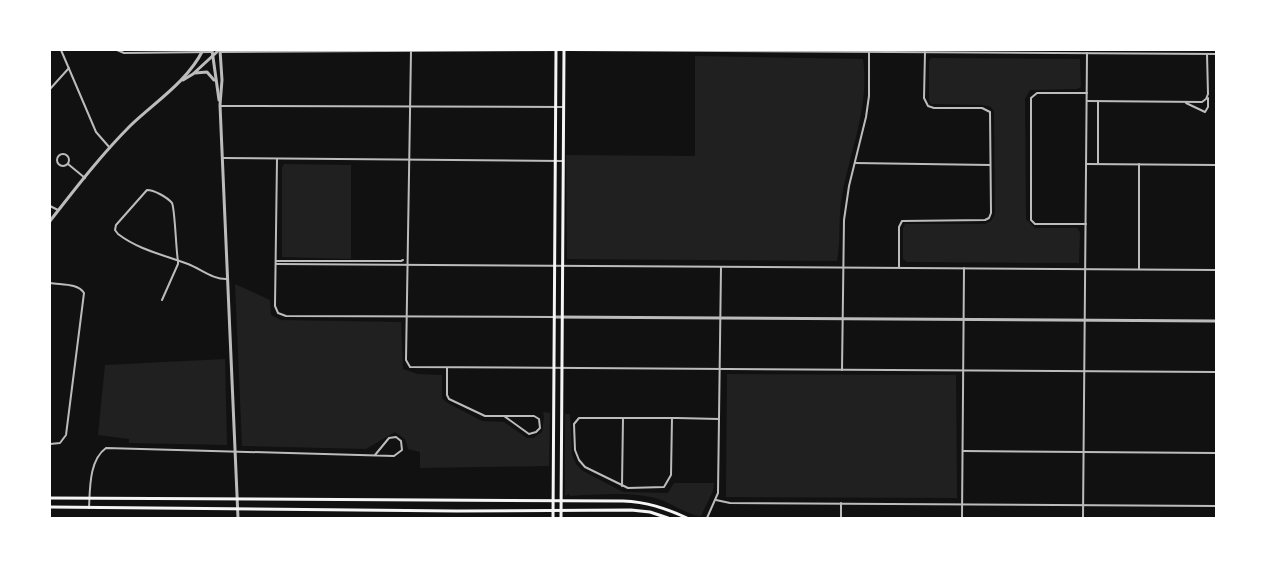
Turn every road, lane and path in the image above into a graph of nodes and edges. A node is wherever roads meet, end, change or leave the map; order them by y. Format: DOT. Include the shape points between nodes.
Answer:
graph roads {
  1 [pos="61,50"];
  2 [pos="497,50"];
  3 [pos="556,50"];
  4 [pos="564,50"];
  5 [pos="675,50"];
  6 [pos="118,51"];
  7 [pos="155,51"];
  8 [pos="202,51"];
  9 [pos="411,51"];
  10 [pos="869,51"];
  11 [pos="1061,51"];
  12 [pos="216,52"];
  13 [pos="925,52"];
  14 [pos="1087,53"];
  15 [pos="1207,54"];
  16 [pos="1216,54"];
  17 [pos="69,68"];
  18 [pos="193,74"];
  19 [pos="215,80"];
  20 [pos="179,82"];
  21 [pos="50,89"];
  22 [pos="1087,93"];
  23 [pos="1208,94"];
  24 [pos="1087,101"];
  25 [pos="1098,101"];
  26 [pos="1184,102"];
  27 [pos="220,105"];
  28 [pos="410,107"];
  29 [pos="556,108"];
  30 [pos="564,108"];
  31 [pos="110,148"];
  32 [pos="223,158"];
  33 [pos="277,159"];
  34 [pos="409,159"];
  35 [pos="563,160"];
  36 [pos="556,161"];
  37 [pos="68,164"];
  38 [pos="855,164"];
  39 [pos="1086,164"];
  40 [pos="1098,164"];
  41 [pos="1139,164"];
  42 [pos="991,165"];
  43 [pos="1216,165"];
  44 [pos="85,178"];
  45 [pos="50,206"];
  46 [pos="58,210"];
  47 [pos="50,221"];
  48 [pos="1086,224"];
  49 [pos="404,260"];
  50 [pos="178,261"];
  51 [pos="276,262"];
  52 [pos="407,265"];
  53 [pos="555,266"];
  54 [pos="562,266"];
  55 [pos="721,267"];
  56 [pos="843,267"];
  57 [pos="899,267"];
  58 [pos="964,268"];
  59 [pos="1085,269"];
  60 [pos="1139,269"];
  61 [pos="1216,270"];
  62 [pos="228,279"];
  63 [pos="50,283"];
  64 [pos="162,300"];
  65 [pos="406,316"];
  66 [pos="554,317"];
  67 [pos="561,317"];
  68 [pos="721,318"];
  69 [pos="842,319"];
  70 [pos="964,320"];
  71 [pos="1085,320"];
  72 [pos="1216,321"];
  73 [pos="447,368"];
  74 [pos="561,368"];
  75 [pos="554,369"];
  76 [pos="719,369"];
  77 [pos="842,370"];
  78 [pos="963,370"];
  79 [pos="1085,371"];
  80 [pos="1216,372"];
  81 [pos="504,416"];
  82 [pos="623,418"];
  83 [pos="672,418"];
  84 [pos="719,419"];
  85 [pos="50,444"];
  86 [pos="963,451"];
  87 [pos="235,452"];
  88 [pos="1084,452"];
  89 [pos="1216,453"];
  90 [pos="375,455"];
  91 [pos="622,486"];
  92 [pos="50,498"];
  93 [pos="90,498"];
  94 [pos="237,499"];
  95 [pos="716,500"];
  96 [pos="457,501"];
  97 [pos="553,501"];
  98 [pos="560,501"];
  99 [pos="841,503"];
  100 [pos="962,504"];
  101 [pos="1083,505"];
  102 [pos="1216,506"];
  103 [pos="50,507"];
  104 [pos="89,507"];
  105 [pos="237,508"];
  106 [pos="553,510"];
  107 [pos="457,511"];
  108 [pos="561,511"];
  109 [pos="238,519"];
  110 [pos="553,519"];
  111 [pos="561,519"];
  112 [pos="668,519"];
  113 [pos="687,519"];
  114 [pos="707,519"];
  115 [pos="841,519"];
  116 [pos="962,519"];
  117 [pos="1083,519"];
  1 -- 17 [label="street"];
  2 -- 3 [label="street"];
  2 -- 9 [label="street"];
  3 -- 4 [label="street"];
  3 -- 29 [label="main road"];
  4 -- 5 [label="street"];
  4 -- 30 [label="main road"];
  5 -- 10 [label="street"];
  6 -- 7 [label="street"];
  7 -- 8 [label="street"];
  8 -- 12 [label="street"];
  8 -- 20 [label="street"];
  9 -- 12 [label="street"];
  9 -- 28 [label="street"];
  10 -- 13 [label="street"];
  10 -- 38 [label="street" via="867,109"];
  11 -- 13 [label="street"];
  11 -- 14 [label="street"];
  12 -- 18 [label="street"];
  12 -- 19 [label="street"];
  12 -- 27 [label="street" via="222,80"];
  13 -- 42 [label="street" via="924,98 928,106 982,108 990,112"];
  14 -- 15 [label="street"];
  14 -- 22 [label="street"];
  15 -- 16 [label="street"];
  15 -- 23 [label="street"];
  17 -- 21 [label="street"];
  17 -- 31 [label="street" via="96,132"];
  18 -- 19 [label="street" via="207,72"];
  18 -- 20 [label="street"];
  19 -- 27 [label="street"];
  20 -- 31 [label="street"];
  22 -- 24 [label="street"];
  22 -- 48 [label="street" via="1034,93 1030,98 1031,220 1039,224"];
  23 -- 26 [label="street" via="1202,102"];
  23 -- 26 [label="street" via="1206,111"];
  24 -- 25 [label="street"];
  24 -- 39 [label="street"];
  25 -- 26 [label="street"];
  25 -- 40 [label="street"];
  27 -- 28 [label="street"];
  27 -- 32 [label="street"];
  28 -- 29 [label="street"];
  28 -- 34 [label="street"];
  29 -- 30 [label="street"];
  29 -- 36 [label="main road"];
  30 -- 35 [label="main road"];
  31 -- 44 [label="street"];
  32 -- 33 [label="street"];
  32 -- 62 [label="street"];
  33 -- 34 [label="street"];
  33 -- 51 [label="street"];
  34 -- 36 [label="street"];
  34 -- 52 [label="street"];
  35 -- 36 [label="street"];
  35 -- 54 [label="main road"];
  36 -- 53 [label="main road"];
  37 -- 44 [label="street"];
  38 -- 42 [label="street"];
  38 -- 56 [label="street" via="845,209"];
  39 -- 40 [label="street"];
  39 -- 48 [label="street"];
  40 -- 41 [label="street"];
  41 -- 43 [label="street"];
  41 -- 60 [label="street"];
  42 -- 57 [label="street" via="989,218 902,221"];
  44 -- 46 [label="street"];
  45 -- 46 [label="street"];
  46 -- 47 [label="street"];
  48 -- 59 [label="street"];
  49 -- 51 [label="street"];
  50 -- 50 [label="street" via="146,250 115,230 145,191 154,191 172,205"];
  50 -- 62 [label="street" via="219,279"];
  50 -- 64 [label="street"];
  51 -- 52 [label="street"];
  51 -- 65 [label="street" via="278,313"];
  52 -- 53 [label="street"];
  52 -- 65 [label="street"];
  53 -- 54 [label="street"];
  53 -- 66 [label="main road"];
  54 -- 55 [label="street"];
  54 -- 67 [label="main road"];
  55 -- 56 [label="street"];
  55 -- 68 [label="street"];
  56 -- 57 [label="street"];
  56 -- 69 [label="street"];
  57 -- 58 [label="street"];
  58 -- 59 [label="street"];
  58 -- 70 [label="street"];
  59 -- 60 [label="street"];
  59 -- 71 [label="street"];
  60 -- 61 [label="street"];
  62 -- 87 [label="street"];
  63 -- 85 [label="street" via="76,286 84,293 66,435 60,443"];
  65 -- 66 [label="street"];
  65 -- 73 [label="street" via="408,366"];
  66 -- 67 [label="street"];
  66 -- 75 [label="main road"];
  67 -- 68 [label="street"];
  67 -- 74 [label="main road"];
  68 -- 69 [label="street"];
  68 -- 76 [label="street"];
  69 -- 70 [label="street"];
  69 -- 77 [label="street"];
  70 -- 71 [label="street"];
  70 -- 78 [label="street"];
  71 -- 72 [label="street"];
  71 -- 79 [label="street"];
  73 -- 75 [label="street"];
  73 -- 81 [label="street" via="449,399 483,416"];
  74 -- 75 [label="street"];
  74 -- 76 [label="street"];
  74 -- 98 [label="main road"];
  75 -- 97 [label="main road"];
  76 -- 77 [label="street"];
  76 -- 84 [label="street"];
  77 -- 78 [label="street"];
  78 -- 79 [label="street"];
  78 -- 86 [label="street"];
  79 -- 80 [label="street"];
  79 -- 88 [label="street"];
  81 -- 81 [label="street" via="529,434 540,428 536,416"];
  82 -- 83 [label="street"];
  82 -- 91 [label="street"];
  82 -- 91 [label="street" via="580,418 574,424 575,450 582,465"];
  83 -- 84 [label="street"];
  83 -- 91 [label="street" via="672,473 666,485 658,489"];
  84 -- 95 [label="street"];
  86 -- 88 [label="street"];
  86 -- 100 [label="street"];
  87 -- 90 [label="street"];
  87 -- 93 [label="street" via="106,448 93,468"];
  87 -- 94 [label="street"];
  88 -- 89 [label="street"];
  88 -- 101 [label="street"];
  90 -- 90 [label="street" via="397,455 402,450 401,441 389,438"];
  92 -- 93 [label="main road"];
  93 -- 94 [label="main road"];
  93 -- 104 [label="street"];
  94 -- 96 [label="main road"];
  94 -- 105 [label="street"];
  95 -- 99 [label="street"];
  95 -- 114 [label="street"];
  96 -- 97 [label="main road"];
  96 -- 107 [label="main road"];
  97 -- 98 [label="main road"];
  97 -- 106 [label="main road"];
  98 -- 108 [label="main road"];
  98 -- 113 [label="main road" via="640,502 661,506"];
  99 -- 100 [label="street"];
  99 -- 115 [label="street"];
  100 -- 101 [label="street"];
  100 -- 116 [label="street"];
  101 -- 102 [label="street"];
  101 -- 117 [label="street"];
  103 -- 104 [label="main road"];
  104 -- 105 [label="main road"];
  105 -- 107 [label="main road"];
  105 -- 109 [label="street"];
  106 -- 107 [label="main road"];
  106 -- 108 [label="main road"];
  106 -- 110 [label="main road"];
  108 -- 111 [label="main road"];
  108 -- 112 [label="main road" via="631,510"];
}
